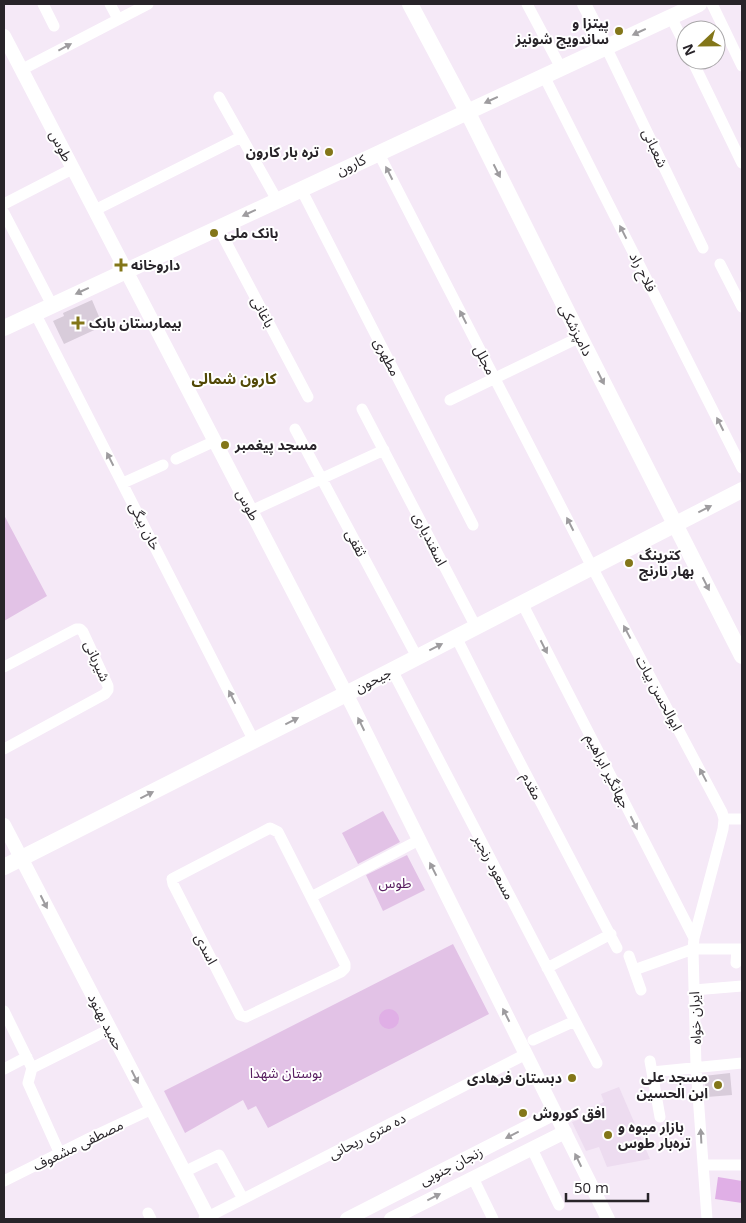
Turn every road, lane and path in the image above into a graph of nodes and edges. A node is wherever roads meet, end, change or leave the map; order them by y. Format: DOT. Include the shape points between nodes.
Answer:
graph roads {
  1 [pos="43,4"];
  2 [pos="110,4"];
  3 [pos="148,4"];
  4 [pos="410,4"];
  5 [pos="527,4"];
  6 [pos="584,4"];
  7 [pos="699,4"];
  8 [pos="712,4"];
  9 [pos="671,16"];
  10 [pos="118,19"];
  11 [pos="54,26"];
  12 [pos="676,26"];
  13 [pos="4,36"];
  14 [pos="606,47"];
  15 [pos="742,66"];
  16 [pos="561,68"];
  17 [pos="21,70"];
  18 [pos="697,70"];
  19 [pos="544,76"];
  20 [pos="219,97"];
  21 [pos="467,111"];
  22 [pos="241,137"];
  23 [pos="378,152"];
  24 [pos="742,163"];
  25 [pos="72,168"];
  26 [pos="301,189"];
  27 [pos="276,200"];
  28 [pos="4,204"];
  29 [pos="95,210"];
  30 [pos="4,213"];
  31 [pos="218,227"];
  32 [pos="702,248"];
  33 [pos="720,264"];
  34 [pos="126,270"];
  35 [pos="52,305"];
  36 [pos="742,307"];
  37 [pos="35,313"];
  38 [pos="4,328"];
  39 [pos="580,337"];
  40 [pos="495,379"];
  41 [pos="308,397"];
  42 [pos="450,400"];
  43 [pos="362,408"];
  44 [pos="295,429"];
  45 [pos="215,441"];
  46 [pos="384,450"];
  47 [pos="176,459"];
  48 [pos="163,464"];
  49 [pos="742,468"];
  50 [pos="322,479"];
  51 [pos="123,483"];
  52 [pos="742,490"];
  53 [pos="251,512"];
  54 [pos="473,525"];
  55 [pos="676,525"];
  56 [pos="592,567"];
  57 [pos="522,603"];
  58 [pos="476,627"];
  59 [pos="456,637"];
  60 [pos="742,656"];
  61 [pos="417,657"];
  62 [pos="4,667"];
  63 [pos="392,670"];
  64 [pos="346,694"];
  65 [pos="254,741"];
  66 [pos="4,748"];
  67 [pos="724,819"];
  68 [pos="742,819"];
  69 [pos="4,825"];
  70 [pos="419,840"];
  71 [pos="22,859"];
  72 [pos="4,867"];
  73 [pos="311,897"];
  74 [pos="611,934"];
  75 [pos="693,944"];
  76 [pos="617,948"];
  77 [pos="740,949"];
  78 [pos="629,956"];
  79 [pos="736,963"];
  80 [pos="547,968"];
  81 [pos="634,970"];
  82 [pos="742,986"];
  83 [pos="641,990"];
  84 [pos="694,990"];
  85 [pos="4,1013"];
  86 [pos="575,1020"];
  87 [pos="110,1030"];
  88 [pos="533,1040"];
  89 [pos="526,1054"];
  90 [pos="29,1062"];
  91 [pos="597,1063"];
  92 [pos="742,1063"];
  93 [pos="696,1067"];
  94 [pos="4,1069"];
  95 [pos="152,1109"];
  96 [pos="555,1113"];
  97 [pos="660,1117"];
  98 [pos="565,1132"];
  99 [pos="532,1149"];
  100 [pos="60,1154"];
  101 [pos="703,1165"];
  102 [pos="742,1165"];
  103 [pos="184,1172"];
  104 [pos="473,1178"];
  105 [pos="4,1181"];
  106 [pos="243,1199"];
  107 [pos="559,1206"];
  108 [pos="410,1215"];
  109 [pos="207,1219"];
  110 [pos="347,1219"];
  111 [pos="391,1219"];
  112 [pos="493,1219"];
  113 [pos="608,1219"];
  114 [pos="707,1219"];
  1 -- 11 [label="street"];
  2 -- 10 [label="street"];
  3 -- 10 [label="street"];
  4 -- 21 [label="main road, دامپزشکی"];
  5 -- 16 [label="street"];
  6 -- 14 [label="street"];
  7 -- 9 [label="main road, کارون"];
  8 -- 15 [label="street"];
  9 -- 12 [label="street"];
  9 -- 14 [label="main road, کارون, one-way"];
  17 -- 10 [label="street, one-way"];
  13 -- 17 [label="street, طوس"];
  14 -- 16 [label="main road, کارون"];
  14 -- 32 [label="street, شعبانی"];
  16 -- 19 [label="main road, کارون"];
  17 -- 25 [label="street, طوس"];
  18 -- 24 [label="street"];
  19 -- 21 [label="main road, کارون, one-way"];
  49 -- 19 [label="street, فلاح راد, one-way"];
  20 -- 22 [label="street"];
  21 -- 23 [label="main road, کارون"];
  21 -- 39 [label="main road, دامپزشکی, one-way"];
  22 -- 27 [label="street"];
  22 -- 29 [label="street"];
  23 -- 26 [label="main road, کارون"];
  40 -- 23 [label="street, مجلل, one-way"];
  25 -- 28 [label="street"];
  25 -- 29 [label="street, طوس"];
  26 -- 27 [label="main road, کارون"];
  26 -- 54 [label="street, مطهری"];
  27 -- 31 [label="main road, کارون, one-way"];
  29 -- 34 [label="street, طوس"];
  30 -- 35 [label="street"];
  31 -- 34 [label="main road, کارون"];
  31 -- 41 [label="street, باغانی"];
  33 -- 36 [label="street"];
  34 -- 35 [label="main road, کارون, one-way"];
  34 -- 45 [label="street, طوس"];
  35 -- 37 [label="main road, کارون"];
  37 -- 38 [label="main road, کارون"];
  51 -- 37 [label="street, خان بیگی, one-way"];
  39 -- 40 [label="street"];
  39 -- 55 [label="main road, دامپزشکی, one-way"];
  40 -- 42 [label="street"];
  56 -- 40 [label="street, مجلل, one-way"];
  43 -- 46 [label="street, اسفندیاری"];
  44 -- 50 [label="street, ثقفی"];
  45 -- 47 [label="street"];
  45 -- 53 [label="street, طوس"];
  46 -- 50 [label="street"];
  46 -- 58 [label="street, اسفندیاری"];
  48 -- 51 [label="street"];
  50 -- 53 [label="street"];
  50 -- 61 [label="street, ثقفی"];
  65 -- 51 [label="street, خان بیگی, one-way"];
  55 -- 52 [label="main road, جیحون, one-way"];
  53 -- 64 [label="street, طوس"];
  55 -- 56 [label="main road, جیحون"];
  55 -- 60 [label="main road, دامپزشکی, one-way"];
  56 -- 57 [label="main road, جیحون"];
  67 -- 56 [label="street, ابوالحسن بیات, one-way"];
  57 -- 58 [label="main road, جیحون"];
  57 -- 75 [label="street, جهانگیر ابراهیم, one-way"];
  58 -- 59 [label="main road, جیحون"];
  61 -- 59 [label="main road, جیحون, one-way"];
  59 -- 74 [label="street, مقدم"];
  61 -- 63 [label="main road, جیحون"];
  62 -- 66 [label="street, شیربانی" via="80,629 108,686 105,694"];
  63 -- 64 [label="main road, جیحون"];
  63 -- 80 [label="street, مسعود رنجبر"];
  65 -- 64 [label="main road, جیحون, one-way"];
  70 -- 64 [label="street, طوس, one-way"];
  71 -- 65 [label="main road, جیحون, one-way"];
  67 -- 68 [label="street"];
  67 -- 75 [label="street, ایران خواه"];
  69 -- 71 [label="street, حمید بهنود"];
  70 -- 73 [label="street"];
  89 -- 70 [label="street, طوس, one-way"];
  71 -- 72 [label="main road, جیحون"];
  71 -- 87 [label="street, حمید بهنود, one-way"];
  73 -- 73 [label="street, اسدی" via="345,968 243,1016 172,879 270,828 278,832"];
  74 -- 76 [label="street, مقدم"];
  74 -- 80 [label="street"];
  75 -- 77 [label="street"];
  75 -- 81 [label="street"];
  75 -- 84 [label="street, ایران خواه"];
  77 -- 79 [label="street"];
  78 -- 81 [label="street"];
  80 -- 86 [label="street, مسعود رنجبر"];
  81 -- 83 [label="street"];
  82 -- 84 [label="street"];
  84 -- 93 [label="street, ایران خواه"];
  85 -- 90 [label="street"];
  86 -- 88 [label="street"];
  86 -- 91 [label="street, مسعود رنجبر"];
  87 -- 90 [label="street"];
  87 -- 95 [label="street, حمید بهنود, one-way"];
  89 -- 96 [label="street, طوس"];
  89 -- 106 [label="street, ده متری ریحانی"];
  90 -- 94 [label="street"];
  90 -- 100 [label="street" via="28,1083"];
  92 -- 93 [label="street"];
  93 -- 97 [label="street" via="651,1066"];
  101 -- 93 [label="street, ایران خواه, one-way"];
  95 -- 100 [label="street, مصطفی مشعوف"];
  95 -- 103 [label="street, حمید بهنود"];
  96 -- 98 [label="street, طوس"];
  96 -- 110 [label="street, زنجان جنوبی, one-way"];
  98 -- 99 [label="street, زنجان جنوبی"];
  113 -- 98 [label="street, طوس, one-way"];
  99 -- 104 [label="street, زنجان جنوبی"];
  99 -- 107 [label="street"];
  100 -- 105 [label="street, مصطفی مشعوف"];
  101 -- 102 [label="street"];
  101 -- 114 [label="street, ایران خواه"];
  103 -- 106 [label="street" via="219,1155"];
  103 -- 109 [label="street, حمید بهنود"];
  108 -- 104 [label="street, زنجان جنوبی, one-way"];
  104 -- 112 [label="street"];
  106 -- 109 [label="street, ده متری ریحانی"];
  108 -- 111 [label="street, زنجان جنوبی"];
}
